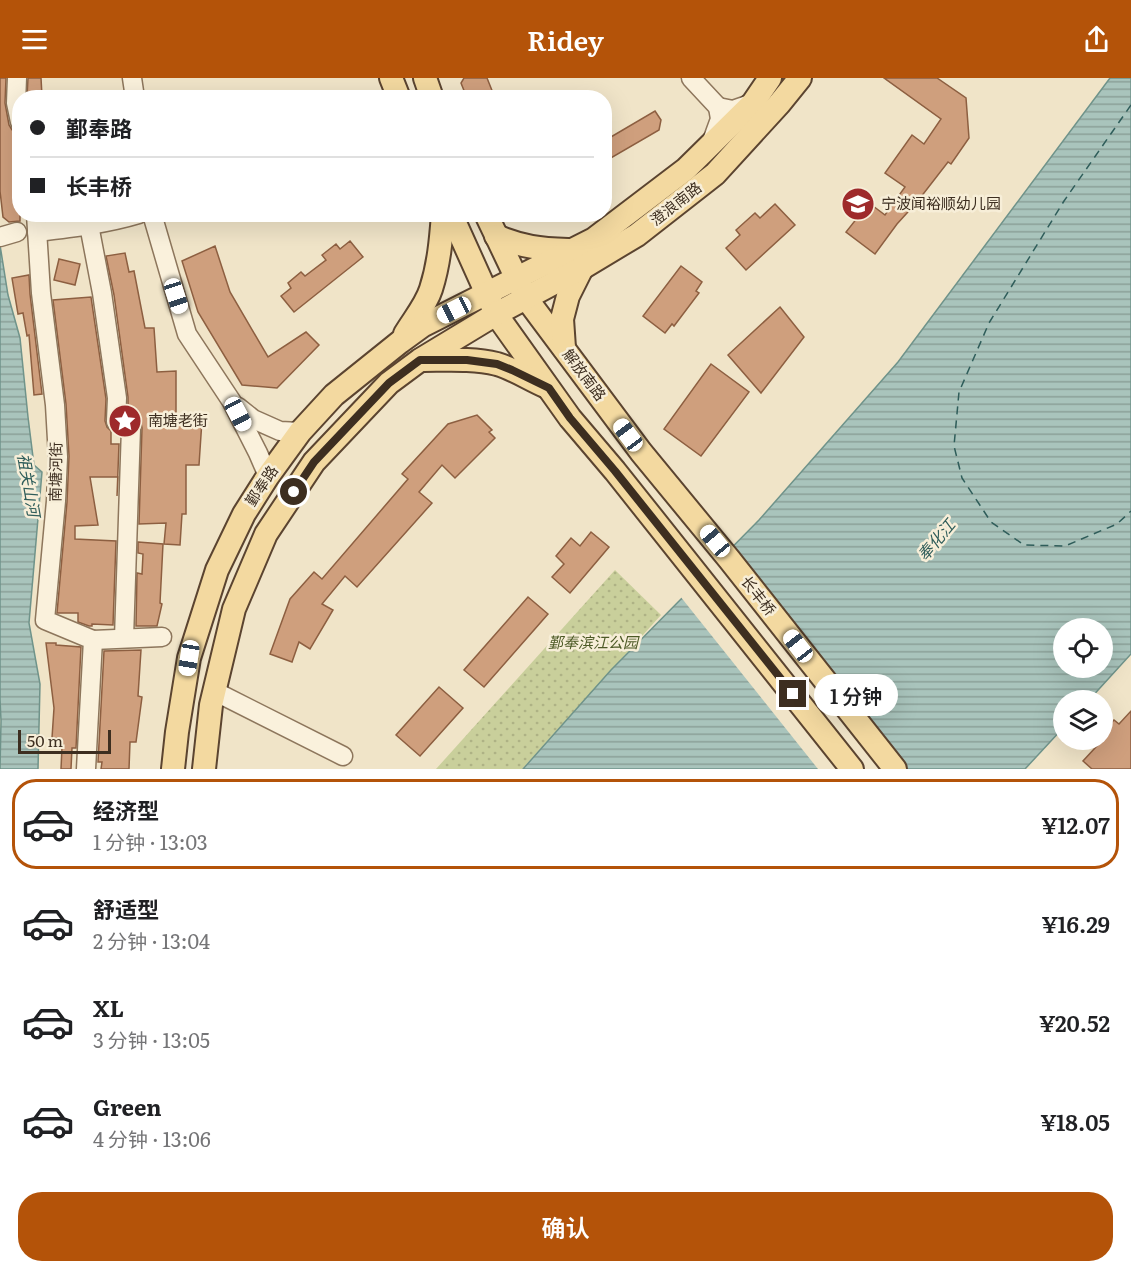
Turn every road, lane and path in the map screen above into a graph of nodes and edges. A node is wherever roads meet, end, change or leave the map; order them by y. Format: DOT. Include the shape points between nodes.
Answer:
graph roads {
  1 [pos="691,78"];
  2 [pos="770,78"];
  3 [pos="800,78"];
  4 [pos="753,103"];
  5 [pos="718,107"];
  6 [pos="711,145"];
  7 [pos="106,222"];
  8 [pos="154,222"];
  9 [pos="443,222"];
  10 [pos="455,222"];
  11 [pos="490,222"];
  12 [pos="37,223"];
  13 [pos="89,225"];
  14 [pos="496,236"];
  15 [pos="577,259"];
  16 [pos="516,278"];
  17 [pos="526,298"];
  18 [pos="491,303"];
  19 [pos="400,342"];
  20 [pos="564,348"];
  21 [pos="420,360"];
  22 [pos="549,388"];
  23 [pos="232,402"];
  24 [pos="300,432"];
  25 [pos="642,452"];
  26 [pos="268,476"];
  27 [pos="124,638"];
  28 [pos="162,638"];
  29 [pos="93,639"];
  30 [pos="214,691"];
  31 [pos="343,756"];
  32 [pos="86,769"];
  33 [pos="173,769"];
  34 [pos="204,769"];
  35 [pos="852,769"];
  36 [pos="895,769"];
  1 -- 5 [label="street"];
  2 -- 4 [label="main road, 澄浪南路"];
  3 -- 15 [label="main road, 澄浪南路" via="715,174 637,235"];
  4 -- 5 [label="street" via="733,110"];
  4 -- 6 [label="main road, 澄浪南路"];
  5 -- 6 [label="street" via="720,119"];
  6 -- 15 [label="main road, 澄浪南路" via="686,169 594,239"];
  7 -- 13 [label="street"];
  8 -- 23 [label="street" via="188,334"];
  9 -- 19 [label="main road" via="441,250 431,290"];
  10 -- 18 [label="main road"];
  11 -- 14 [label="main road"];
  12 -- 13 [label="street"];
  12 -- 29 [label="street, 南塘河街" via="58,456 45,620"];
  13 -- 27 [label="street" via="117,398 116,421 131,428"];
  14 -- 15 [label="main road"];
  14 -- 16 [label="main road"];
  15 -- 16 [label="main road, 澄浪南路"];
  15 -- 17 [label="main road, 澄浪南路"];
  15 -- 20 [label="main road" via="562,319"];
  16 -- 17 [label="main road"];
  16 -- 18 [label="main road, 鄞奉路"];
  17 -- 18 [label="main road, 鄞奉路"];
  17 -- 20 [label="main road, 解放南路"];
  18 -- 19 [label="main road, 鄞奉路" via="422,326"];
  18 -- 21 [label="main road, 鄞奉路"];
  18 -- 22 [label="main road"];
  19 -- 24 [label="main road, 鄞奉路" via="334,394"];
  20 -- 25 [label="main road, 解放南路"];
  21 -- 22 [label="main road" via="497,364"];
  21 -- 30 [label="main road, 鄞奉路" via="389,383 314,462 266,534 234,609"];
  22 -- 35 [label="main road"];
  23 -- 24 [label="street" via="265,425"];
  23 -- 26 [label="street"];
  24 -- 26 [label="main road, 鄞奉路"];
  25 -- 36 [label="main road, 长丰桥"];
  26 -- 33 [label="main road, 鄞奉路" via="217,570 189,658"];
  27 -- 28 [label="street"];
  27 -- 29 [label="street"];
  29 -- 32 [label="street"];
  30 -- 31 [label="street"];
  30 -- 34 [label="main road, 鄞奉路"];
}
